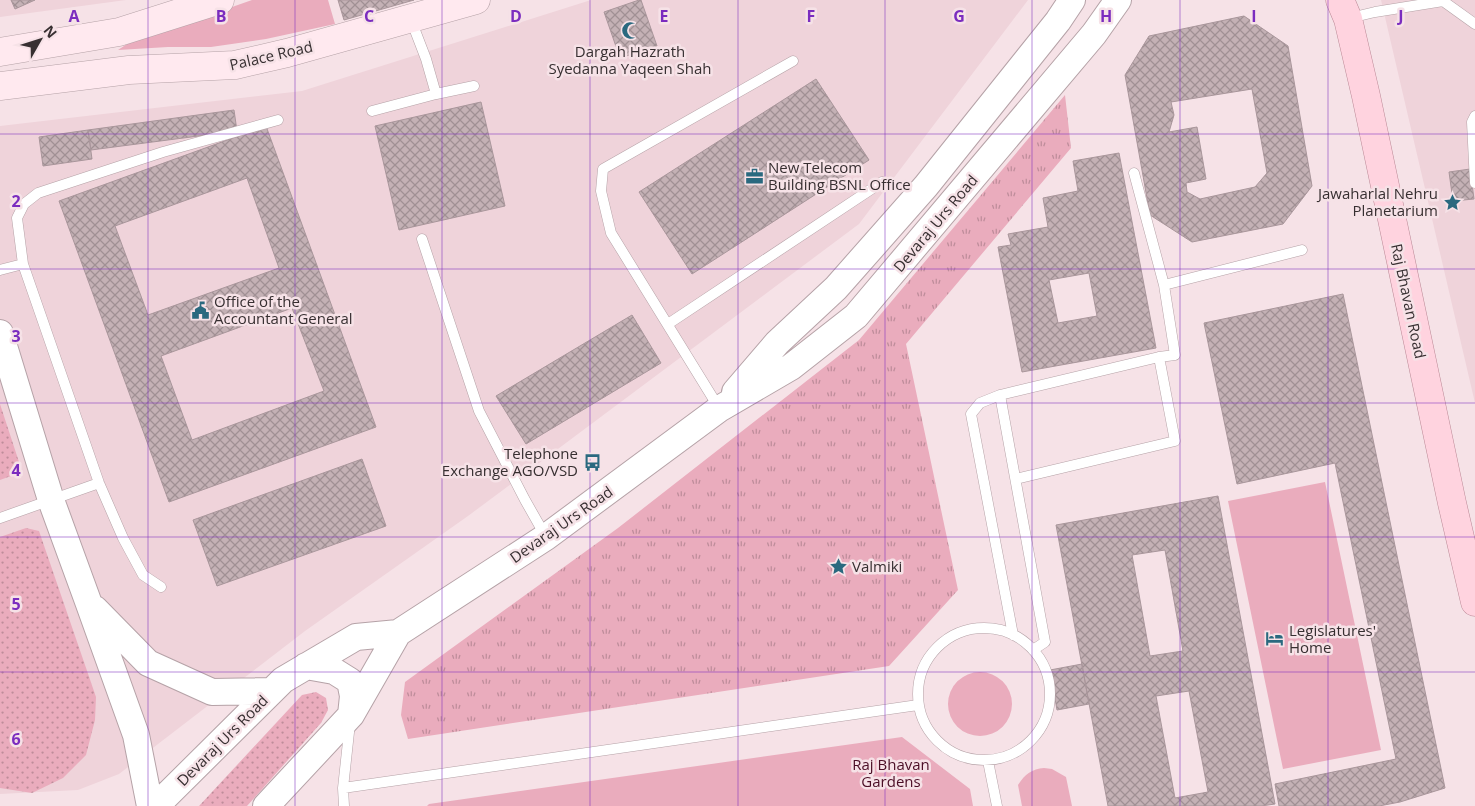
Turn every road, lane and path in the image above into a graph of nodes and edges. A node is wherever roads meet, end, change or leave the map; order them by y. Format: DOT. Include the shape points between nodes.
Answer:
graph roads {
  1 [pos="220,0"];
  2 [pos="476,0"];
  3 [pos="1072,0"];
  4 [pos="1118,0"];
  5 [pos="1344,9"];
  6 [pos="411,19"];
  7 [pos="1475,24"];
  8 [pos="0,52"];
  9 [pos="793,61"];
  10 [pos="0,86"];
  11 [pos="474,86"];
  12 [pos="436,94"];
  13 [pos="372,111"];
  14 [pos="1475,116"];
  15 [pos="278,120"];
  16 [pos="1134,173"];
  17 [pos="882,182"];
  18 [pos="1475,182"];
  19 [pos="422,239"];
  20 [pos="1302,250"];
  21 [pos="23,264"];
  22 [pos="0,270"];
  23 [pos="1164,285"];
  24 [pos="668,324"];
  25 [pos="0,333"];
  26 [pos="1158,357"];
  27 [pos="1000,395"];
  28 [pos="719,410"];
  29 [pos="1016,479"];
  30 [pos="99,482"];
  31 [pos="51,500"];
  32 [pos="0,518"];
  33 [pos="546,537"];
  34 [pos="161,587"];
  35 [pos="1475,602"];
  36 [pos="89,604"];
  37 [pos="398,633"];
  38 [pos="1013,635"];
  39 [pos="1033,650"];
  40 [pos="306,666"];
  41 [pos="270,691"];
  42 [pos="918,705"];
  43 [pos="351,715"];
  44 [pos="988,761"];
  45 [pos="343,788"];
  46 [pos="150,806"];
  47 [pos="156,806"];
  48 [pos="266,806"];
  49 [pos="344,806"];
  50 [pos="997,806"];
  1 -- 8 [label="main road" via="119,32"];
  2 -- 6 [label="main road, Palace Road"];
  3 -- 28 [label="street, Devaraj Urs Road" via="926,186 836,288 777,343"];
  4 -- 28 [label="street, Devaraj Urs Road" via="1094,34 856,316 791,367"];
  5 -- 7 [label="lane" via="1375,12 1443,1"];
  5 -- 35 [label="main road, Raj Bhavan Road"];
  6 -- 10 [label="main road, Palace Road" via="235,65 129,70"];
  6 -- 12 [label="lane"];
  9 -- 24 [label="lane" via="603,169 601,190 611,233"];
  11 -- 12 [label="lane"];
  12 -- 13 [label="lane"];
  14 -- 18 [label="lane" via="1472,122"];
  15 -- 21 [label="lane" via="163,152 38,193 24,204 17,218"];
  16 -- 23 [label="lane"];
  17 -- 24 [label="lane"];
  19 -- 33 [label="lane" via="479,411"];
  20 -- 23 [label="lane"];
  21 -- 22 [label="lane"];
  21 -- 30 [label="lane"];
  23 -- 26 [label="lane" via="1175,355"];
  24 -- 28 [label="lane"];
  25 -- 31 [label="street"];
  26 -- 27 [label="lane"];
  26 -- 29 [label="lane" via="1175,442"];
  27 -- 29 [label="lane"];
  27 -- 38 [label="lane" via="980,403 972,414"];
  28 -- 33 [label="street, Devaraj Urs Road"];
  29 -- 39 [label="lane" via="1045,642"];
  30 -- 31 [label="lane"];
  30 -- 34 [label="lane" via="143,575"];
  31 -- 32 [label="lane"];
  31 -- 36 [label="street"];
  33 -- 37 [label="street, Devaraj Urs Road"];
  36 -- 41 [label="street" via="148,663 212,692"];
  36 -- 46 [label="street" via="136,735"];
  37 -- 40 [label="street, Devaraj Urs Road" via="356,637"];
  37 -- 43 [label="street, Devaraj Urs Road"];
  38 -- 39 [label="lane"];
  38 -- 42 [label="lane" via="986,628 966,630 948,638 933,650 922,667"];
  39 -- 44 [label="lane" via="1045,668 1050,689 1048,710 1040,729 1027,745 1009,756"];
  40 -- 41 [label="street, Devaraj Urs Road"];
  40 -- 43 [label="street" via="334,671 350,681 353,696"];
  41 -- 47 [label="street, Devaraj Urs Road"];
  42 -- 44 [label="lane" via="924,724 935,740 960,756"];
  42 -- 45 [label="lane"];
  43 -- 45 [label="lane"];
  43 -- 48 [label="street, Devaraj Urs Road"];
  44 -- 50 [label="lane"];
  45 -- 49 [label="lane"];
}
